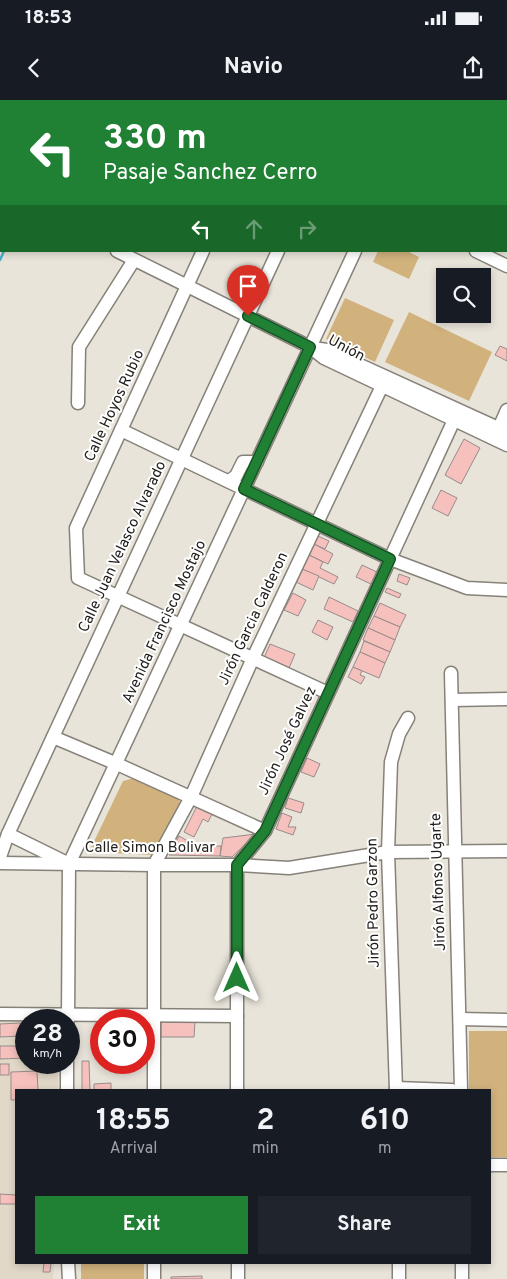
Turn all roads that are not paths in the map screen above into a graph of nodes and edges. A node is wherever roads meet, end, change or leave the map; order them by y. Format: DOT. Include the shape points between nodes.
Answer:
graph roads {
  1 [pos="119,252"];
  2 [pos="203,252"];
  3 [pos="278,252"];
  4 [pos="355,252"];
  5 [pos="478,252"];
  6 [pos="134,260"];
  7 [pos="507,266"];
  8 [pos="187,286"];
  9 [pos="248,316"];
  10 [pos="310,347"];
  11 [pos="382,386"];
  12 [pos="78,403"];
  13 [pos="507,410"];
  14 [pos="454,420"];
  15 [pos="121,430"];
  16 [pos="503,430"];
  17 [pos="507,445"];
  18 [pos="181,459"];
  19 [pos="257,462"];
  20 [pos="229,481"];
  21 [pos="244,489"];
  22 [pos="317,523"];
  23 [pos="390,559"];
  24 [pos="507,590"];
  25 [pos="118,598"];
  26 [pos="181,625"];
  27 [pos="252,658"];
  28 [pos="451,673"];
  29 [pos="328,692"];
  30 [pos="507,699"];
  31 [pos="452,700"];
  32 [pos="408,718"];
  33 [pos="53,737"];
  34 [pos="117,764"];
  35 [pos="191,797"];
  36 [pos="265,831"];
  37 [pos="8,834"];
  38 [pos="454,851"];
  39 [pos="507,851"];
  40 [pos="388,852"];
  41 [pos="0,857"];
  42 [pos="0,862"];
  43 [pos="69,864"];
  44 [pos="154,865"];
  45 [pos="237,865"];
  46 [pos="68,1009"];
  47 [pos="154,1009"];
  48 [pos="0,1014"];
  49 [pos="15,1015"];
  50 [pos="155,1015"];
  51 [pos="237,1016"];
  52 [pos="460,1020"];
  53 [pos="507,1020"];
  54 [pos="68,1074"];
  55 [pos="154,1074"];
  56 [pos="67,1089"];
  57 [pos="154,1089"];
  58 [pos="237,1089"];
  59 [pos="396,1089"];
  60 [pos="461,1089"];
  61 [pos="491,1165"];
  62 [pos="507,1165"];
  63 [pos="68,1264"];
  64 [pos="154,1264"];
  65 [pos="238,1264"];
  66 [pos="398,1264"];
  67 [pos="462,1264"];
  68 [pos="69,1279"];
  69 [pos="154,1279"];
  70 [pos="238,1279"];
  71 [pos="399,1279"];
  72 [pos="462,1279"];
  1 -- 6 [label="street"];
  2 -- 8 [label="street, Calle Hoyos Rubio"];
  3 -- 9 [label="street, Calle Juan Velasco Alvarado"];
  4 -- 10 [label="street, Avenida Francisco Mostajo"];
  5 -- 7 [label="street"];
  6 -- 8 [label="street"];
  6 -- 12 [label="street" via="79,347"];
  8 -- 9 [label="street"];
  8 -- 15 [label="street, Calle Hoyos Rubio"];
  9 -- 10 [label="street"];
  9 -- 18 [label="street, Calle Juan Velasco Alvarado"];
  10 -- 11 [label="street, Unión" via="324,358"];
  10 -- 16 [label="street, Unión" via="327,350"];
  10 -- 19 [label="street, Avenida Francisco Mostajo"];
  11 -- 14 [label="street, Unión"];
  11 -- 22 [label="street, Jirón Garcia Calderon"];
  13 -- 16 [label="street"];
  14 -- 17 [label="street, Unión"];
  14 -- 23 [label="street, Jirón José Galvez"];
  15 -- 18 [label="street"];
  15 -- 25 [label="street, Calle Hoyos Rubio" via="76,528 78,578"];
  18 -- 20 [label="street"];
  18 -- 25 [label="street, Calle Juan Velasco Alvarado"];
  19 -- 20 [label="street" via="243,462 236,476"];
  19 -- 21 [label="street, Avenida Francisco Mostajo"];
  20 -- 21 [label="street"];
  21 -- 22 [label="street"];
  21 -- 26 [label="street, Avenida Francisco Mostajo"];
  22 -- 23 [label="street"];
  22 -- 27 [label="street, Jirón Garcia Calderon"];
  23 -- 24 [label="street" via="467,588"];
  23 -- 29 [label="street, Jirón José Galvez"];
  25 -- 26 [label="street"];
  25 -- 33 [label="street, Calle Juan Velasco Alvarado"];
  26 -- 27 [label="street"];
  26 -- 34 [label="street, Avenida Francisco Mostajo"];
  27 -- 29 [label="street"];
  27 -- 35 [label="street, Jirón Garcia Calderon"];
  28 -- 31 [label="street, Jirón Alfonso Ugarte"];
  29 -- 36 [label="street, Jirón José Galvez"];
  30 -- 31 [label="street"];
  31 -- 38 [label="street, Jirón Alfonso Ugarte"];
  32 -- 40 [label="street, Jirón Pedro Garzon" via="399,734 391,762"];
  33 -- 34 [label="street"];
  33 -- 37 [label="street, Calle Juan Velasco Alvarado"];
  34 -- 35 [label="street"];
  34 -- 43 [label="street, Avenida Francisco Mostajo"];
  35 -- 36 [label="street"];
  35 -- 44 [label="street, Jirón Garcia Calderon"];
  36 -- 45 [label="street, Jirón José Galvez"];
  37 -- 41 [label="street, Calle Juan Velasco Alvarado"];
  37 -- 43 [label="street"];
  38 -- 39 [label="street, Calle Simon Bolivar"];
  38 -- 40 [label="street, Calle Simon Bolivar"];
  38 -- 52 [label="street, Jirón Alfonso Ugarte"];
  40 -- 45 [label="street, Calle Simon Bolivar" via="289,868"];
  40 -- 59 [label="street, Jirón Pedro Garzon"];
  42 -- 43 [label="street, Calle Simon Bolivar"];
  43 -- 44 [label="street, Calle Simon Bolivar"];
  43 -- 46 [label="street, Avenida Francisco Mostajo"];
  44 -- 45 [label="street, Calle Simon Bolivar"];
  44 -- 47 [label="street"];
  45 -- 51 [label="street"];
  48 -- 49 [label="street"];
  50 -- 51 [label="street"];
  51 -- 58 [label="street"];
  52 -- 53 [label="street"];
  52 -- 60 [label="street, Jirón Alfonso Ugarte"];
  54 -- 56 [label="street"];
  55 -- 57 [label="street"];
  61 -- 62 [label="street"];
  63 -- 68 [label="street"];
  64 -- 69 [label="street"];
  65 -- 70 [label="street"];
  66 -- 71 [label="street"];
  67 -- 72 [label="street"];
}
